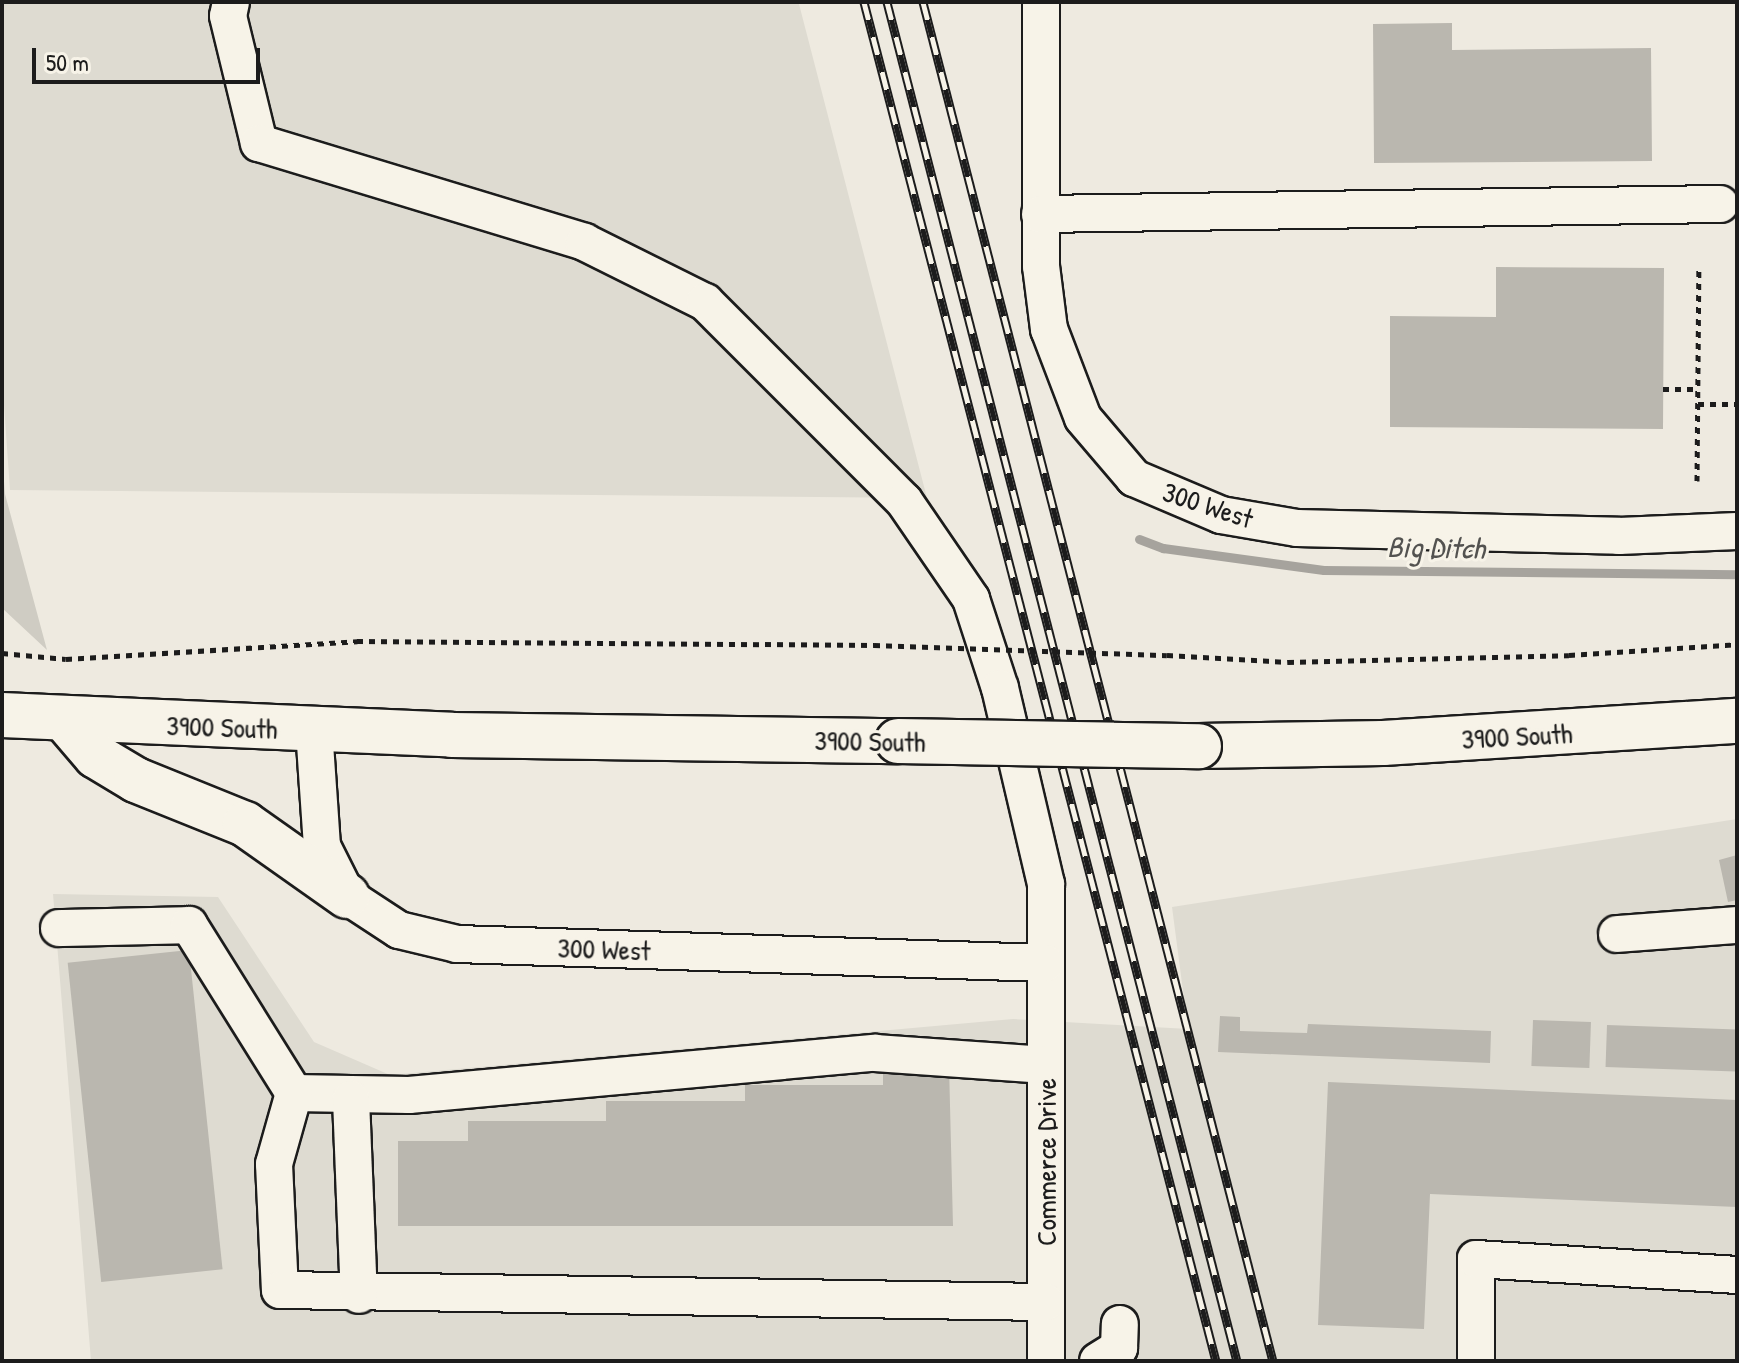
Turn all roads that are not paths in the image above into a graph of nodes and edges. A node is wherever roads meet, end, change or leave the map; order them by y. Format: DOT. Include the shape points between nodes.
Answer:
graph roads {
  1 [pos="231,2"];
  2 [pos="1041,2"];
  3 [pos="1720,204"];
  4 [pos="1040,214"];
  5 [pos="1737,531"];
  6 [pos="2,715"];
  7 [pos="66,721"];
  8 [pos="1737,721"];
  9 [pos="314,729"];
  10 [pos="347,896"];
  11 [pos="1737,925"];
  12 [pos="59,928"];
  13 [pos="1617,934"];
  14 [pos="1046,963"];
  15 [pos="1046,1065"];
  16 [pos="294,1093"];
  17 [pos="351,1099"];
  18 [pos="1737,1275"];
  19 [pos="359,1295"];
  20 [pos="1046,1302"];
  21 [pos="1120,1324"];
  22 [pos="1046,1361"];
  23 [pos="1098,1361"];
  24 [pos="1476,1361"];
  1 -- 14 [label="street, Commerce Drive" via="228,16 259,143 584,242 705,302 904,501 971,599 1000,688 1046,884"];
  2 -- 4 [label="street, 300 West"];
  3 -- 4 [label="street"];
  4 -- 5 [label="street, 300 West" via="1049,329 1066,386 1104,445 1134,478 1170,497 1221,515 1312,529 1619,536"];
  6 -- 7 [label="main road, 3900 South"];
  7 -- 9 [label="main road, 3900 South"];
  7 -- 10 [label="main road" via="96,756 136,780 245,824"];
  8 -- 9 [label="main road, 3900 South, bridge" via="1383,743 1199,746"];
  9 -- 10 [label="street" via="322,846"];
  10 -- 14 [label="street, 300 West" via="399,930 457,944"];
  11 -- 13 [label="street"];
  12 -- 16 [label="street" via="189,925"];
  14 -- 15 [label="street, Commerce Drive"];
  15 -- 17 [label="street" via="875,1053"];
  15 -- 20 [label="street, Commerce Drive"];
  16 -- 17 [label="street"];
  16 -- 19 [label="street" via="274,1164 280,1290"];
  17 -- 19 [label="street"];
  18 -- 24 [label="street" via="1476,1259"];
  19 -- 20 [label="street"];
  20 -- 22 [label="street, Commerce Drive"];
  21 -- 23 [label="street" via="1119,1348"];
}
